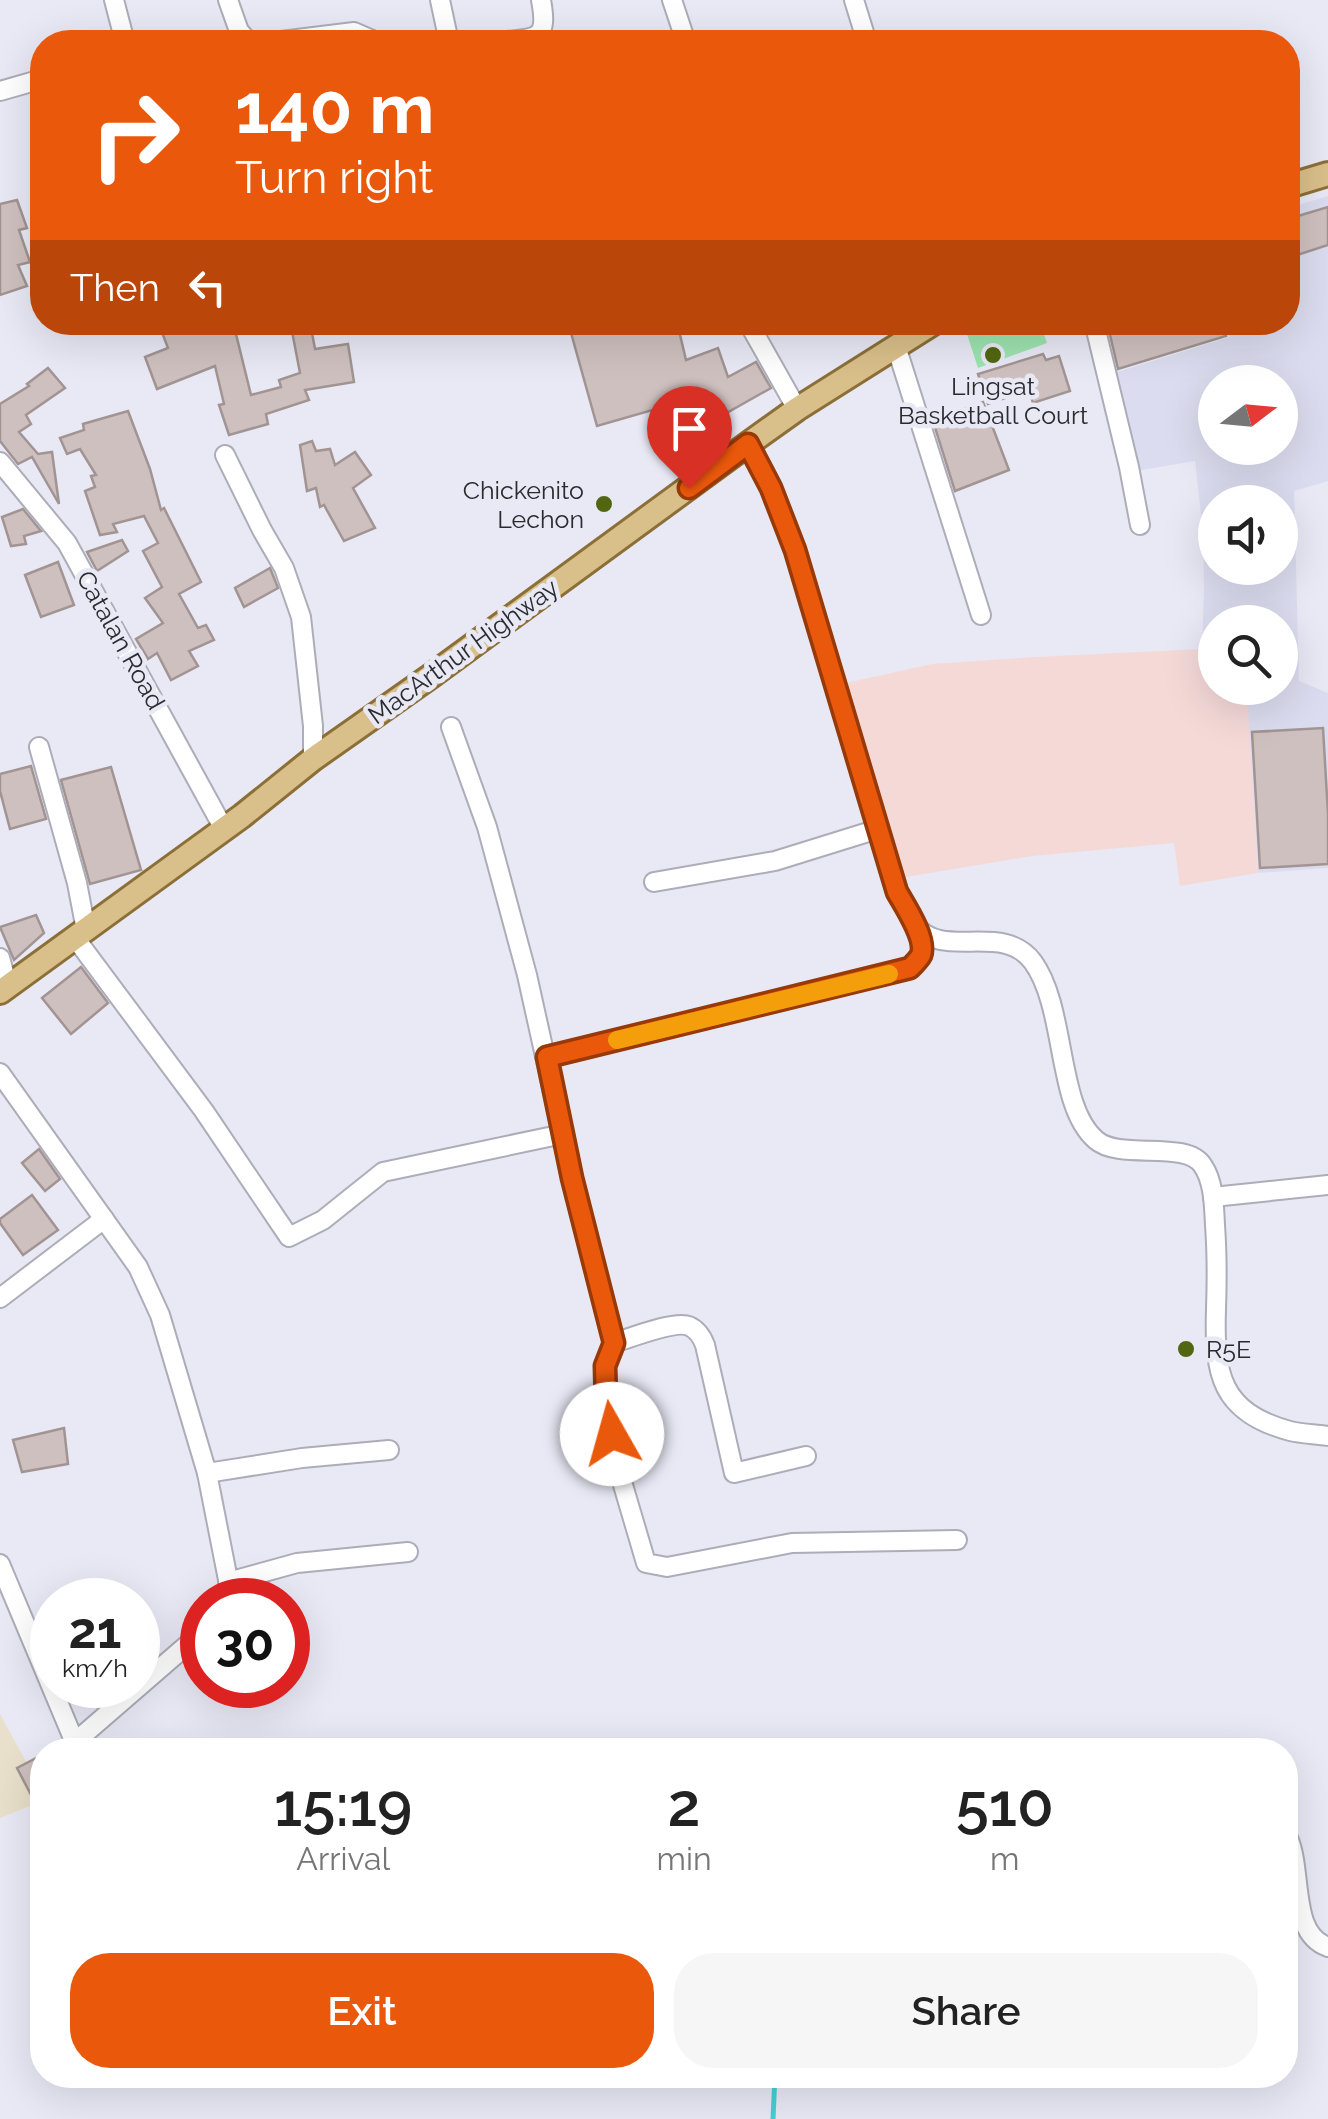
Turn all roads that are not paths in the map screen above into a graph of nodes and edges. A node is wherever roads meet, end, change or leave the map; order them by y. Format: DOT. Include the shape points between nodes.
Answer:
graph roads {
  1 [pos="114,0"];
  2 [pos="228,0"];
  3 [pos="440,0"];
  4 [pos="542,0"];
  5 [pos="672,0"];
  6 [pos="854,0"];
  7 [pos="121,30"];
  8 [pos="239,30"];
  9 [pos="446,30"];
  10 [pos="542,30"];
  11 [pos="682,30"];
  12 [pos="863,30"];
  13 [pos="30,82"];
  14 [pos="0,91"];
  15 [pos="1328,174"];
  16 [pos="1300,182"];
  17 [pos="755,335"];
  18 [pos="914,335"];
  19 [pos="1097,335"];
  20 [pos="896,346"];
  21 [pos="797,409"];
  22 [pos="748,444"];
  23 [pos="225,455"];
  24 [pos="0,462"];
  25 [pos="1140,525"];
  26 [pos="982,615"];
  27 [pos="451,727"];
  28 [pos="39,748"];
  29 [pos="313,759"];
  30 [pos="224,829"];
  31 [pos="878,829"];
  32 [pos="654,882"];
  33 [pos="916,928"];
  34 [pos="81,934"];
  35 [pos="0,958"];
  36 [pos="4,989"];
  37 [pos="547,1057"];
  38 [pos="0,1073"];
  39 [pos="563,1134"];
  40 [pos="1328,1185"];
  41 [pos="1213,1197"];
  42 [pos="104,1219"];
  43 [pos="0,1298"];
  44 [pos="614,1343"];
  45 [pos="1328,1436"];
  46 [pos="389,1450"];
  47 [pos="806,1456"];
  48 [pos="207,1472"];
  49 [pos="957,1540"];
  50 [pos="408,1552"];
  51 [pos="0,1564"];
  52 [pos="227,1578"];
  53 [pos="261,1578"];
  54 [pos="180,1652"];
  55 [pos="74,1738"];
  56 [pos="86,1738"];
  57 [pos="1298,1884"];
  58 [pos="1328,1947"];
  1 -- 7 [label="street"];
  2 -- 8 [label="street"];
  3 -- 9 [label="street"];
  4 -- 10 [label="street"];
  5 -- 11 [label="street"];
  6 -- 12 [label="street"];
  13 -- 14 [label="street"];
  15 -- 16 [label="main road"];
  17 -- 21 [label="street"];
  18 -- 20 [label="main road, MacArthur Highway"];
  19 -- 25 [label="street"];
  20 -- 21 [label="main road, MacArthur Highway"];
  20 -- 26 [label="street"];
  21 -- 22 [label="main road, MacArthur Highway"];
  22 -- 29 [label="main road, MacArthur Highway"];
  22 -- 31 [label="street" via="795,550"];
  23 -- 29 [label="street" via="284,568 301,617"];
  24 -- 30 [label="street, Catalan Road" via="68,543"];
  27 -- 37 [label="street" via="487,828"];
  28 -- 34 [label="street" via="77,883"];
  29 -- 30 [label="main road, MacArthur Highway"];
  30 -- 34 [label="main road, MacArthur Highway"];
  31 -- 32 [label="street" via="776,861"];
  31 -- 33 [label="street"];
  33 -- 37 [label="street" via="922,953 910,968"];
  33 -- 41 [label="street" via="956,942 999,941 1030,958 1046,985 1070,1090 1097,1142 1191,1154 1203,1165"];
  34 -- 36 [label="main road, MacArthur Highway"];
  34 -- 39 [label="street" via="288,1237 323,1220 382,1172"];
  35 -- 36 [label="street"];
  37 -- 39 [label="street"];
  38 -- 42 [label="street"];
  39 -- 44 [label="street"];
  40 -- 41 [label="street"];
  41 -- 45 [label="street" via="1215,1342 1224,1385 1238,1406 1262,1419"];
  42 -- 43 [label="street"];
  42 -- 48 [label="street" via="138,1267 160,1315"];
  44 -- 47 [label="street" via="680,1324 692,1327 705,1346 734,1473"];
  44 -- 49 [label="street" via="605,1366 606,1402 646,1563 666,1567 792,1543"];
  46 -- 48 [label="street"];
  48 -- 52 [label="street"];
  50 -- 53 [label="street" via="297,1563"];
  51 -- 55 [label="street"];
  54 -- 56 [label="street"];
  57 -- 58 [label="street" via="1303,1923"];
}
